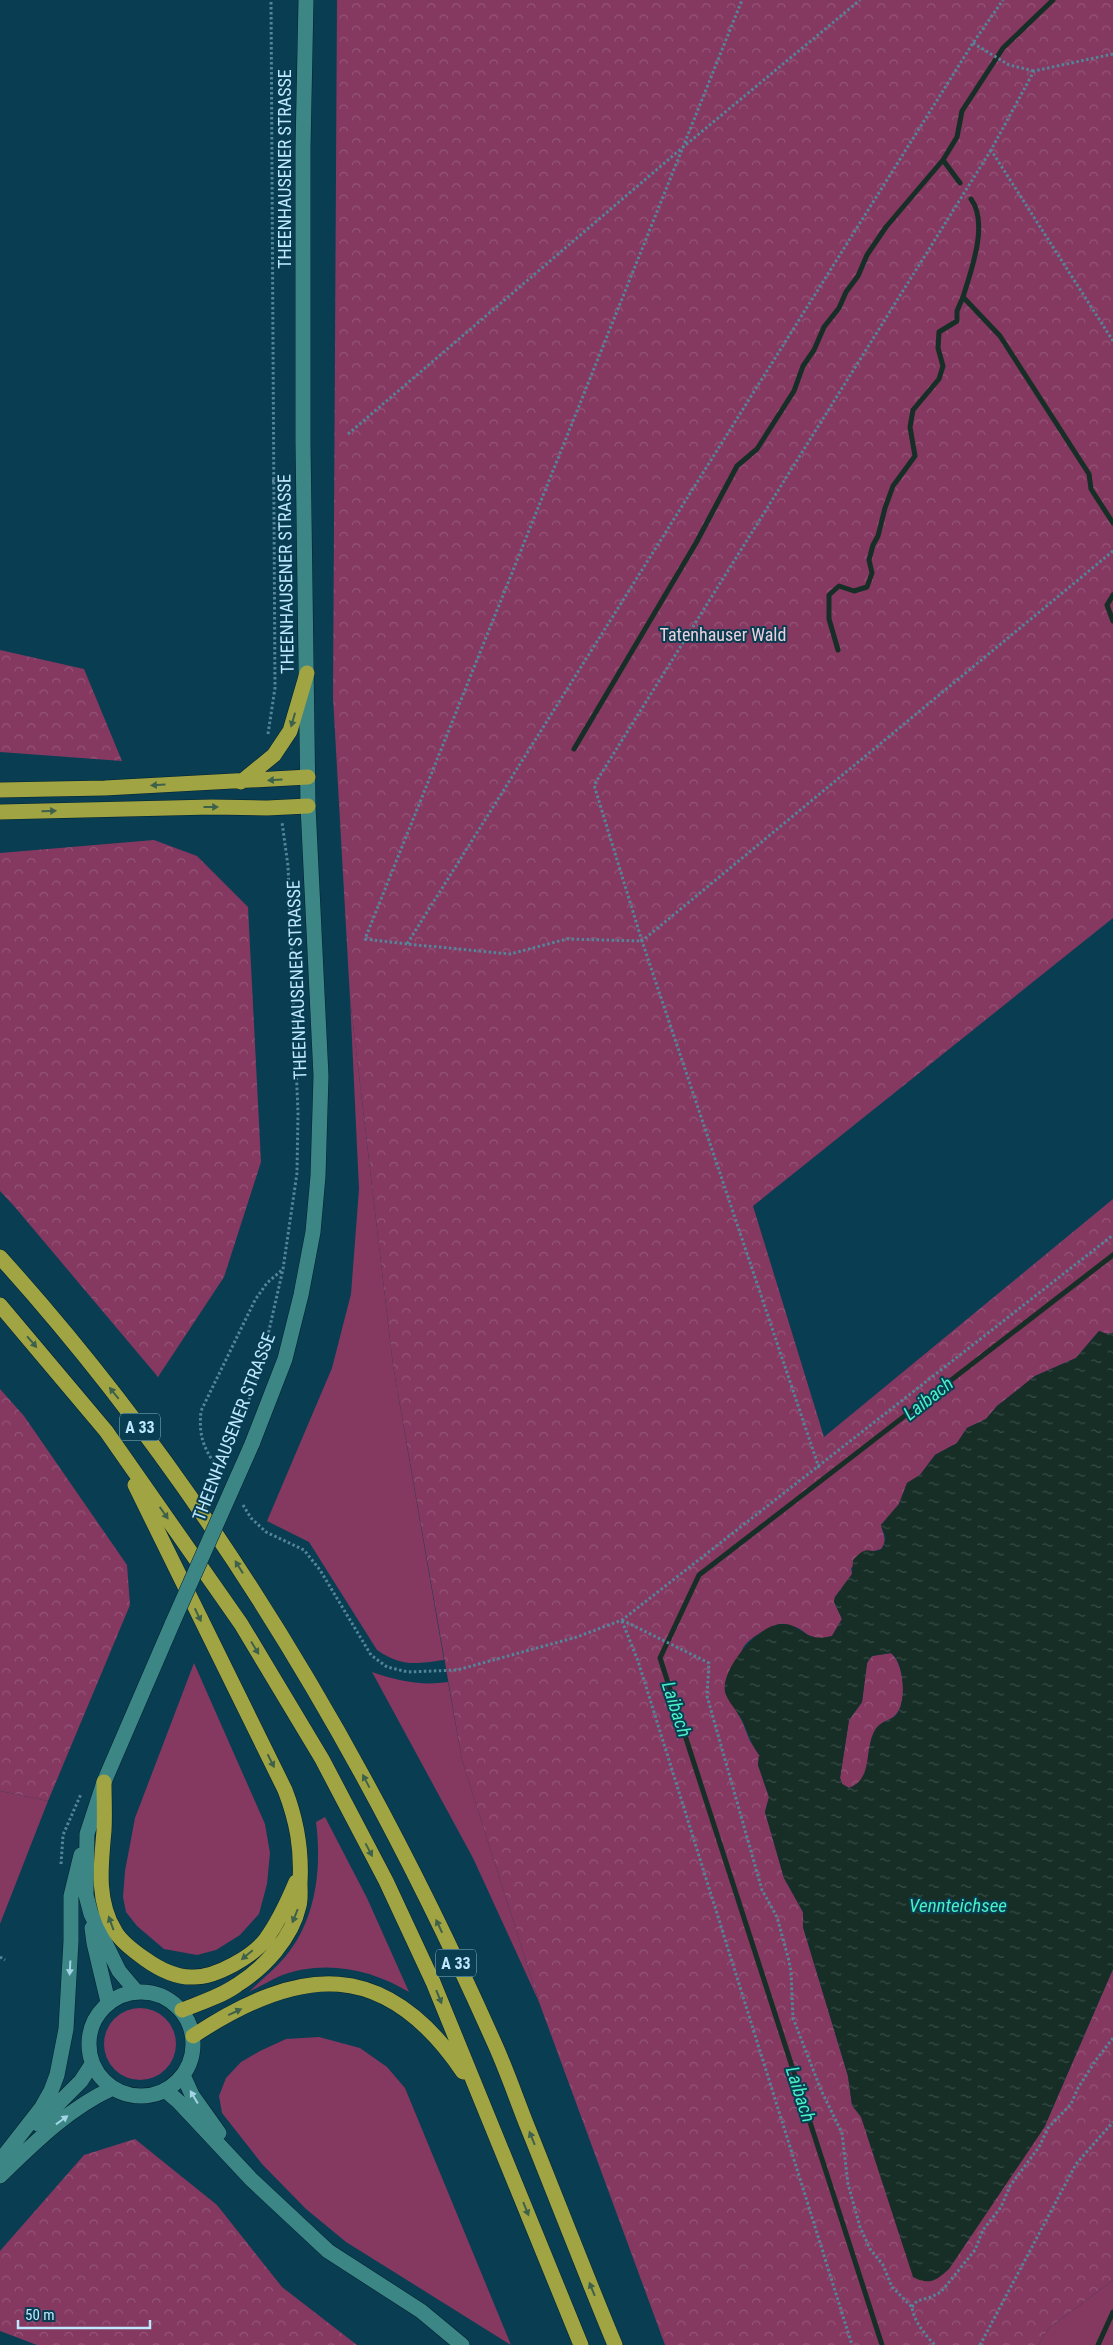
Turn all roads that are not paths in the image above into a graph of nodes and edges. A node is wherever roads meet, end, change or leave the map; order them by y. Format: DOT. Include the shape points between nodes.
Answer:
graph roads {
  1 [pos="306,0"];
  2 [pos="307,673"];
  3 [pos="308,778"];
  4 [pos="241,782"];
  5 [pos="0,790"];
  6 [pos="308,806"];
  7 [pos="0,812"];
  8 [pos="0,1257"];
  9 [pos="0,1305"];
  10 [pos="106,1430"];
  11 [pos="104,1782"];
  12 [pos="87,1834"];
  13 [pos="301,1871"];
  14 [pos="91,1914"];
  15 [pos="136,1991"];
  16 [pos="108,2002"];
  17 [pos="182,2010"];
  18 [pos="193,2036"];
  19 [pos="92,2064"];
  20 [pos="183,2075"];
  21 [pos="113,2088"];
  22 [pos="165,2090"];
  23 [pos="481,2099"];
  24 [pos="0,2162"];
  25 [pos="0,2176"];
  26 [pos="252,2180"];
  27 [pos="462,2345"];
  28 [pos="581,2345"];
  29 [pos="615,2345"];
  1 -- 2 [label="main road, THEENHAUSENER STRASSE" via="303,443"];
  2 -- 3 [label="main road, THEENHAUSENER STRASSE"];
  2 -- 4 [label="highway, one-way" via="290,731 274,755"];
  3 -- 4 [label="highway, one-way"];
  3 -- 6 [label="main road, THEENHAUSENER STRASSE"];
  4 -- 5 [label="highway, one-way"];
  7 -- 6 [label="highway, one-way"];
  6 -- 11 [label="main road, THEENHAUSENER STRASSE, bridge" via="321,1076 318,1176 299,1304 285,1359 252,1444"];
  29 -- 8 [label="highway, A 33, one-way" via="494,2041 403,1850 333,1720 223,1542 148,1437 44,1305"];
  9 -- 10 [label="highway, A 33, one-way"];
  10 -- 13 [label="highway, one-way" via="285,1790 300,1841"];
  10 -- 23 [label="highway, A 33, one-way" via="241,1624 322,1759 390,1890 433,1982"];
  11 -- 12 [label="main road, THEENHAUSENER STRASSE"];
  13 -- 11 [label="highway, one-way" via="286,1907 266,1940 235,1966 195,1977 156,1968 115,1932 102,1898 100,1864"];
  12 -- 14 [label="main road, THEENHAUSENER STRASSE" via="86,1895"];
  12 -- 24 [label="main road, one-way" via="71,1896 66,2029 57,2074 42,2107"];
  13 -- 17 [label="highway, one-way" via="299,1906 290,1929 276,1950 236,1986"];
  14 -- 15 [label="main road, THEENHAUSENER STRASSE" via="119,1971"];
  14 -- 16 [label="main road, THEENHAUSENER STRASSE" via="94,1943"];
  15 -- 16 [label="main road"];
  15 -- 17 [label="main road" via="153,1992"];
  16 -- 19 [label="main road" via="90,2030 88,2047"];
  17 -- 18 [label="main road"];
  18 -- 20 [label="main road" via="192,2056"];
  18 -- 23 [label="highway, one-way" via="217,2020 286,1991 322,1983 348,1984 398,2002 418,2017 448,2050"];
  19 -- 21 [label="main road" via="100,2078"];
  19 -- 24 [label="main road" via="82,2081"];
  20 -- 22 [label="main road"];
  26 -- 20 [label="main road, one-way" via="192,2095"];
  21 -- 22 [label="main road" via="129,2095 147,2096"];
  25 -- 21 [label="main road, one-way" via="44,2133 94,2097"];
  22 -- 26 [label="main road"];
  23 -- 28 [label="highway, A 33, one-way"];
  26 -- 27 [label="main road" via="328,2251 421,2312"];
}
